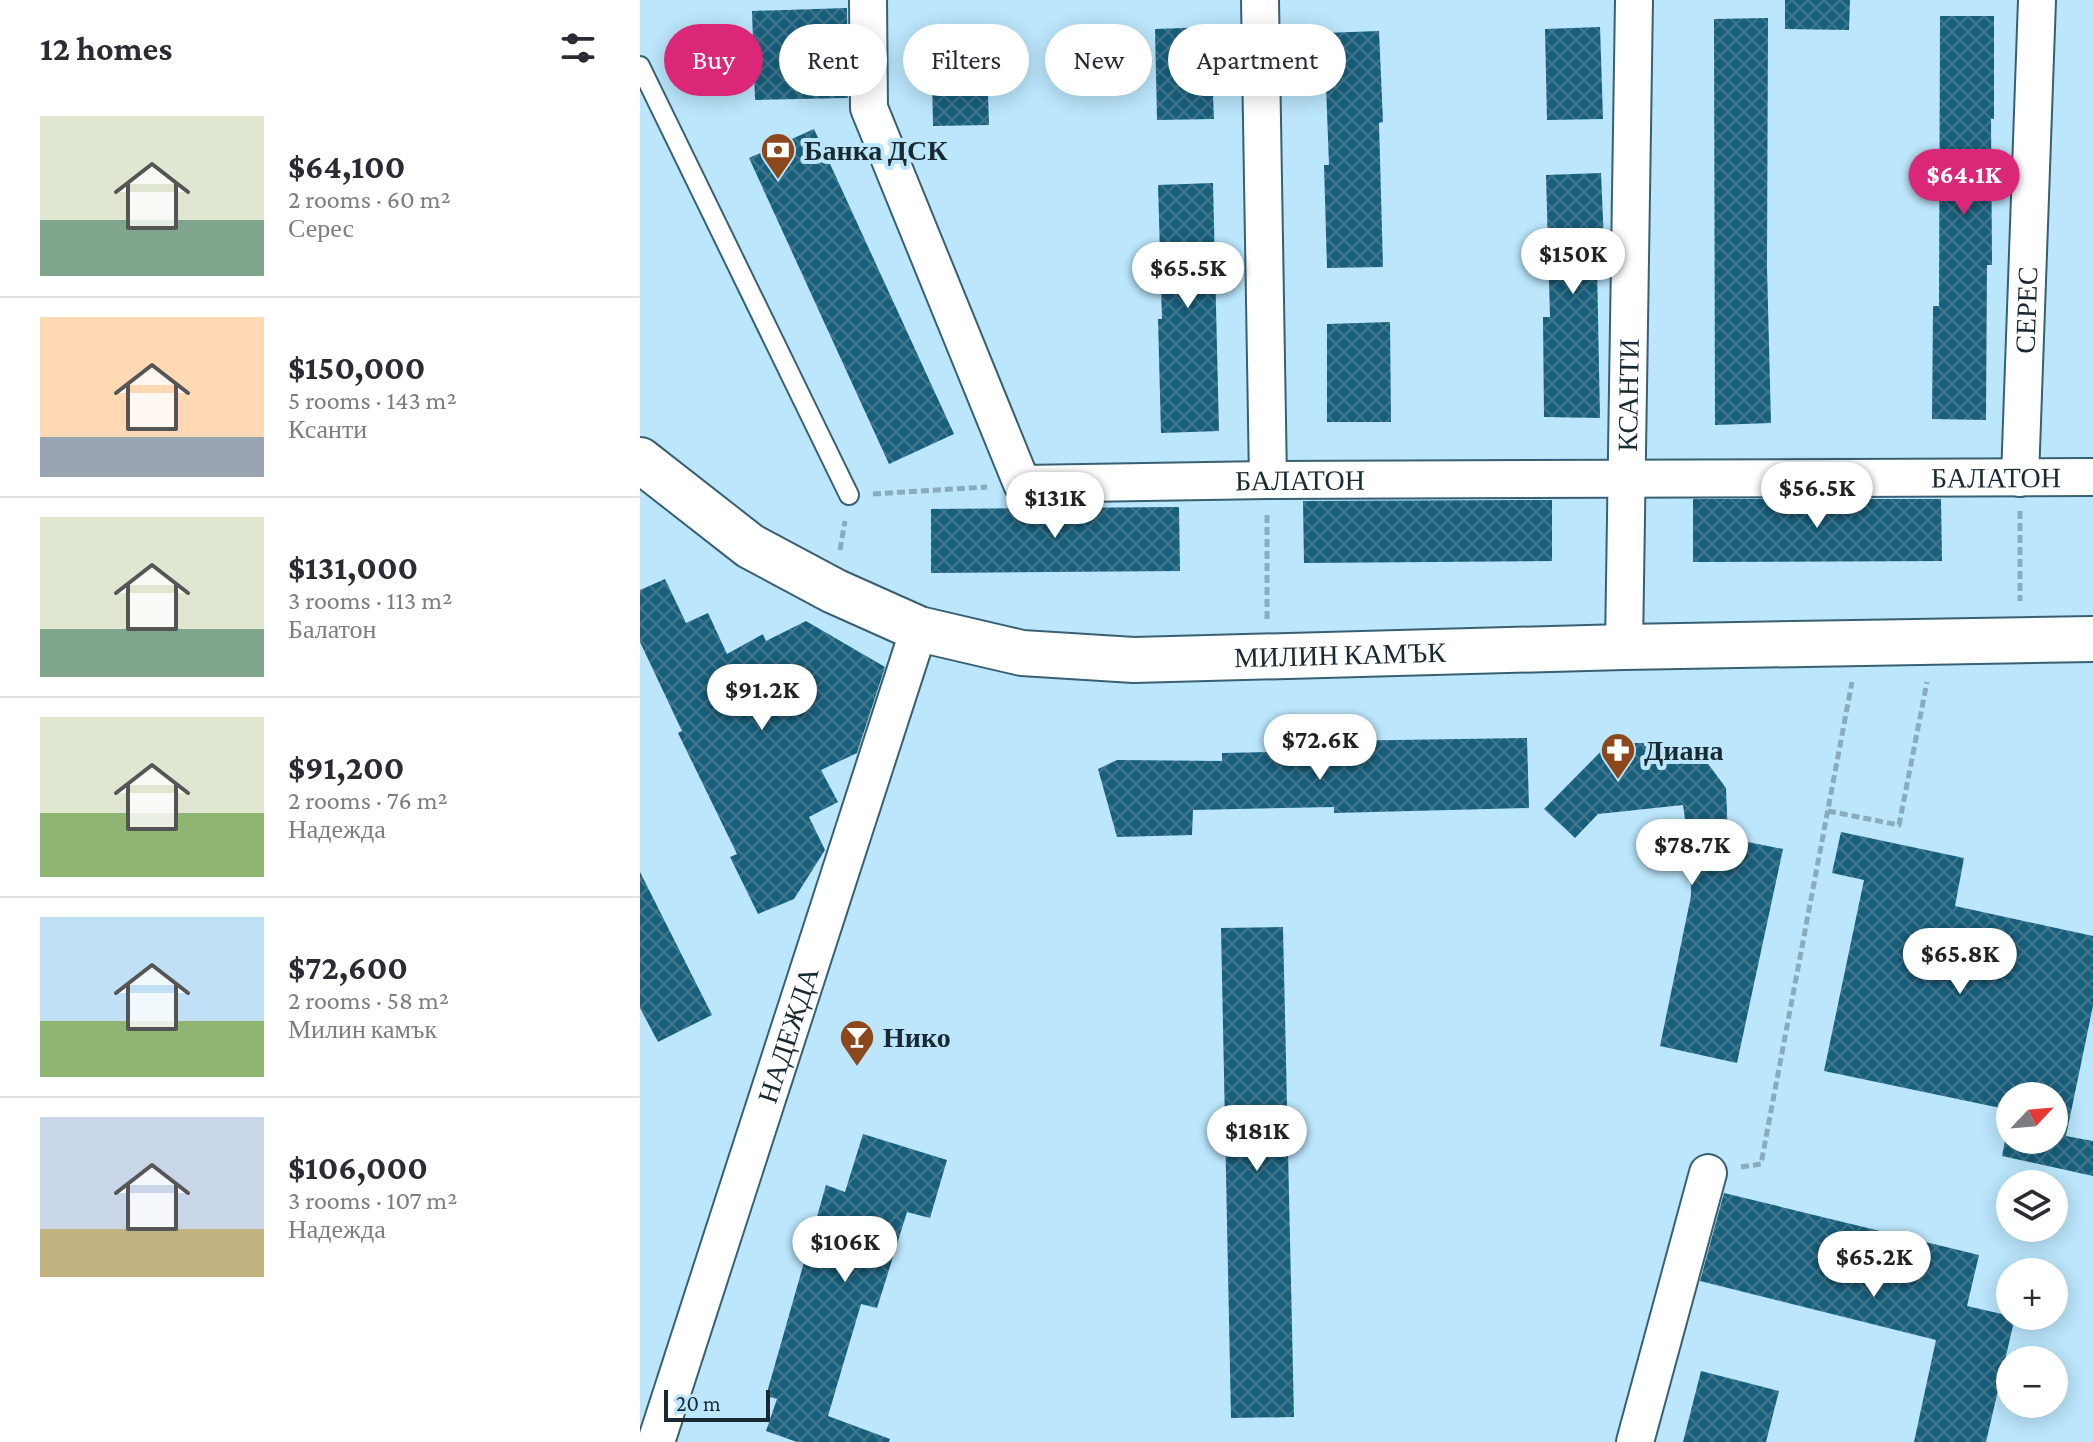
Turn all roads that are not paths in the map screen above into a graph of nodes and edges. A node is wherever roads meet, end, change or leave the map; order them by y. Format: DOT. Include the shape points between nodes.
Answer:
graph roads {
  1 [pos="868,0"];
  2 [pos="1260,0"];
  3 [pos="1634,0"];
  4 [pos="2037,0"];
  5 [pos="640,66"];
  6 [pos="640,460"];
  7 [pos="2093,477"];
  8 [pos="2020,478"];
  9 [pos="1268,480"];
  10 [pos="1627,481"];
  11 [pos="849,495"];
  12 [pos="919,629"];
  13 [pos="2093,639"];
  14 [pos="1624,647"];
  15 [pos="1708,1173"];
  16 [pos="656,1442"];
  17 [pos="1635,1442"];
  1 -- 9 [label="street, БАЛАТОН" via="869,108 1022,484"];
  2 -- 9 [label="street"];
  3 -- 10 [label="street, КСАНТИ"];
  4 -- 8 [label="street, СЕРЕС"];
  5 -- 11 [label="lane"];
  6 -- 12 [label="street, МИЛИН КАМЪК" via="750,546"];
  7 -- 8 [label="street, БАЛАТОН"];
  8 -- 10 [label="street, БАЛАТОН"];
  9 -- 10 [label="street, БАЛАТОН"];
  10 -- 14 [label="street, КСАНТИ"];
  12 -- 14 [label="street, МИЛИН КАМЪК" via="1022,653 1134,660"];
  12 -- 16 [label="street, НАДЕЖДА"];
  13 -- 14 [label="street, МИЛИН КАМЪК"];
  15 -- 17 [label="street"];
}
